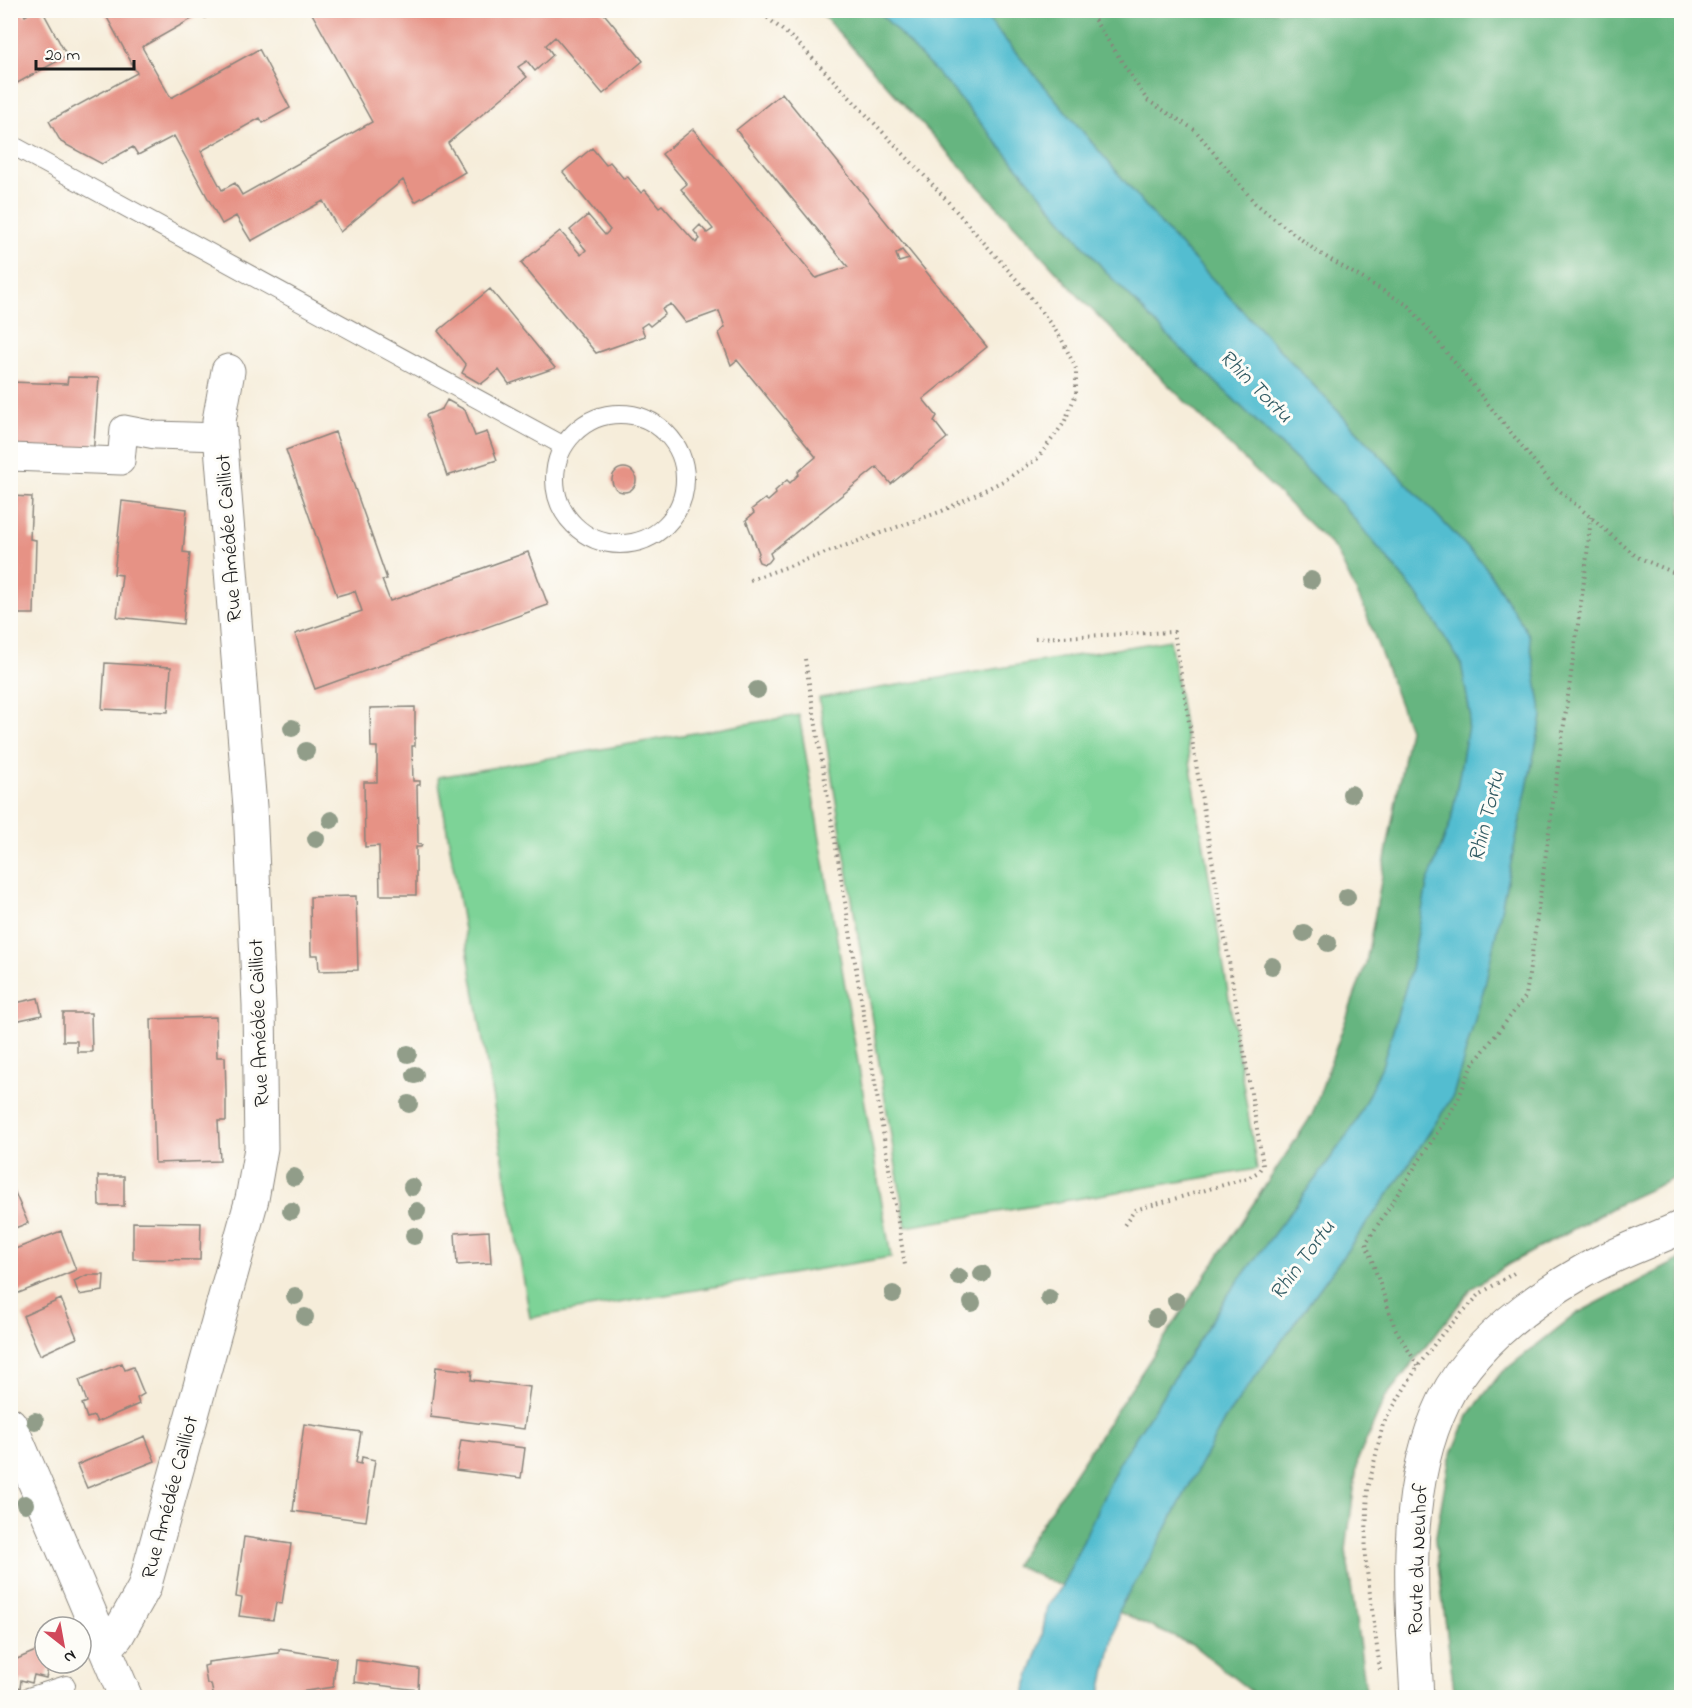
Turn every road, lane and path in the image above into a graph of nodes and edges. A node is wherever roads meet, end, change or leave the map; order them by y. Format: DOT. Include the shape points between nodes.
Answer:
graph roads {
  1 [pos="758,10"];
  2 [pos="1088,10"];
  3 [pos="10,144"];
  4 [pos="228,371"];
  5 [pos="221,437"];
  6 [pos="564,446"];
  7 [pos="10,457"];
  8 [pos="1591,517"];
  9 [pos="1682,576"];
  10 [pos="750,580"];
  11 [pos="1035,638"];
  12 [pos="805,658"];
  13 [pos="1682,1227"];
  14 [pos="1122,1228"];
  15 [pos="905,1265"];
  16 [pos="1418,1366"];
  17 [pos="10,1424"];
  18 [pos="105,1649"];
  19 [pos="66,1685"];
  20 [pos="25,1698"];
  21 [pos="126,1698"];
  22 [pos="1417,1698"];
  1 -- 10 [label="path" via="797,42 935,187 1023,287 1066,348 1076,369 1076,394 1064,423 1037,459 1005,480 942,511"];
  2 -- 8 [label="path" via="1147,100 1195,130 1255,203 1316,251 1408,306 1554,486"];
  3 -- 6 [label="lane"];
  4 -- 5 [label="street, Rue Amédée Cailliot" via="219,421"];
  5 -- 7 [label="street" via="155,435 124,429 121,461"];
  5 -- 18 [label="street, Rue Amédée Cailliot" via="249,807 259,1005 261,1148 252,1199 144,1588 117,1636"];
  6 -- 6 [label="lane" via="578,428 598,417 620,413 642,417 662,428 677,445 685,466 685,489 679,508 667,526 650,538 630,544 609,544 589,537 572,524 560,506 555,486 556,465"];
  8 -- 9 [label="path" via="1637,556"];
  8 -- 16 [label="path" via="1526,996 1471,1067 1456,1102 1366,1243 1395,1328"];
  11 -- 14 [label="path" via="1174,632 1263,1165 1248,1178 1135,1210"];
  12 -- 15 [label="path"];
  13 -- 22 [label="street, Route du Neuhof" via="1584,1271 1545,1295 1490,1340 1445,1400 1419,1475 1413,1611"];
  17 -- 18 [label="street"];
  18 -- 21 [label="street"];
  19 -- 20 [label="lane"];
}
